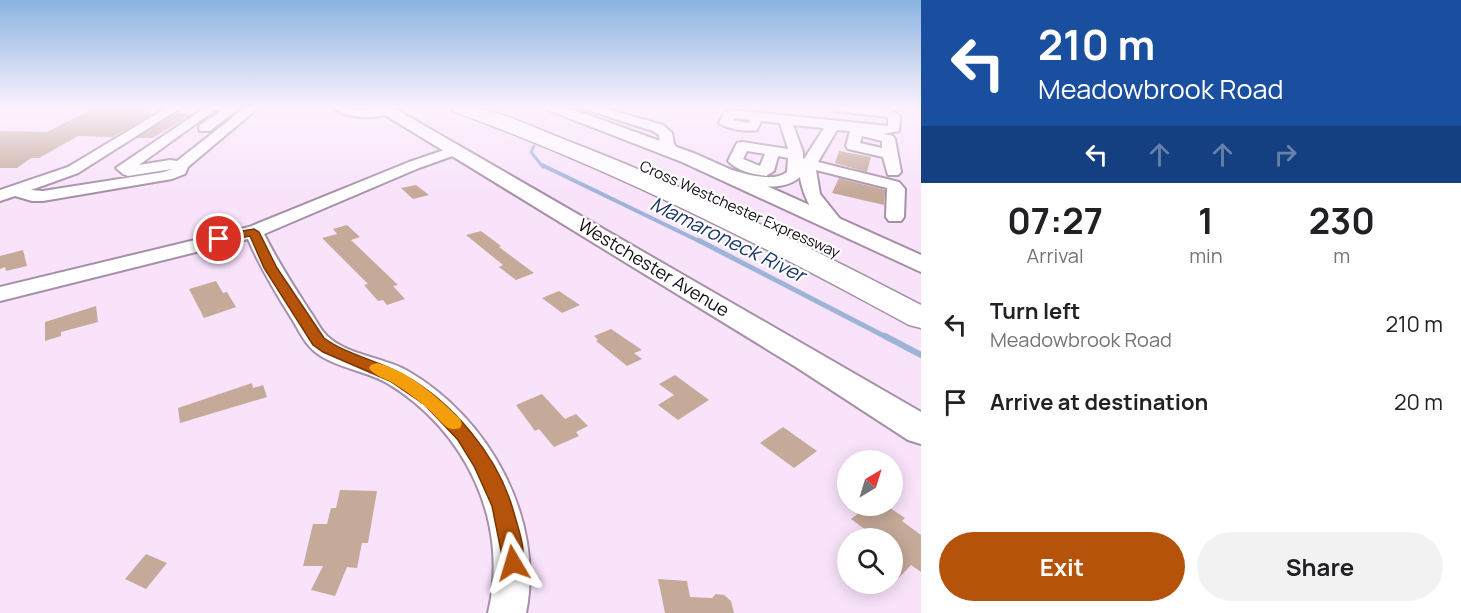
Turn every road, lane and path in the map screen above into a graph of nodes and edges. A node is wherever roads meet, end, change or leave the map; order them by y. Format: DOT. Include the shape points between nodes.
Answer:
graph roads {
  1 [pos="130,136"];
  2 [pos="171,136"];
  3 [pos="195,136"];
  4 [pos="218,136"];
  5 [pos="431,136"];
  6 [pos="536,136"];
  7 [pos="566,136"];
  8 [pos="578,136"];
  9 [pos="674,136"];
  10 [pos="791,136"];
  11 [pos="827,136"];
  12 [pos="857,136"];
  13 [pos="190,139"];
  14 [pos="456,150"];
  15 [pos="773,151"];
  16 [pos="173,152"];
  17 [pos="800,160"];
  18 [pos="90,161"];
  19 [pos="634,161"];
  20 [pos="156,165"];
  21 [pos="180,166"];
  22 [pos="721,172"];
  23 [pos="893,172"];
  24 [pos="0,183"];
  25 [pos="15,191"];
  26 [pos="0,196"];
  27 [pos="895,217"];
  28 [pos="835,224"];
  29 [pos="254,232"];
  30 [pos="921,264"];
  31 [pos="921,293"];
  32 [pos="0,294"];
  33 [pos="921,318"];
  34 [pos="921,430"];
  35 [pos="507,613"];
  1 -- 18 [label="street"];
  2 -- 20 [label="street" via="124,168 128,171"];
  3 -- 13 [label="street"];
  4 -- 21 [label="street"];
  5 -- 14 [label="main road, Westchester Avenue"];
  6 -- 33 [label="highway, Cross Westchester Expressway" via="756,233"];
  7 -- 19 [label="highway, Cross Westchester Expressway"];
  8 -- 19 [label="highway"];
  9 -- 22 [label="main road"];
  10 -- 17 [label="street"];
  11 -- 17 [label="street"];
  12 -- 23 [label="street" via="853,146 890,154"];
  14 -- 29 [label="street"];
  14 -- 34 [label="main road, Westchester Avenue"];
  15 -- 15 [label="street" via="766,171 735,161 742,146"];
  15 -- 17 [label="street"];
  16 -- 20 [label="street"];
  17 -- 22 [label="street" via="793,177 780,181"];
  17 -- 27 [label="street" via="893,185 897,189"];
  17 -- 28 [label="street" via="809,188"];
  18 -- 24 [label="street" via="57,164"];
  18 -- 25 [label="street"];
  19 -- 31 [label="highway, Cross Westchester Expressway"];
  20 -- 21 [label="street"];
  21 -- 25 [label="street" via="180,171 167,176 66,193 32,196"];
  22 -- 28 [label="main road"];
  25 -- 26 [label="street"];
  28 -- 30 [label="main road"];
  29 -- 32 [label="street"];
  29 -- 35 [label="street" via="271,268 318,341 328,349 396,377 431,400 464,435 502,506 512,544 513,583"];
}
